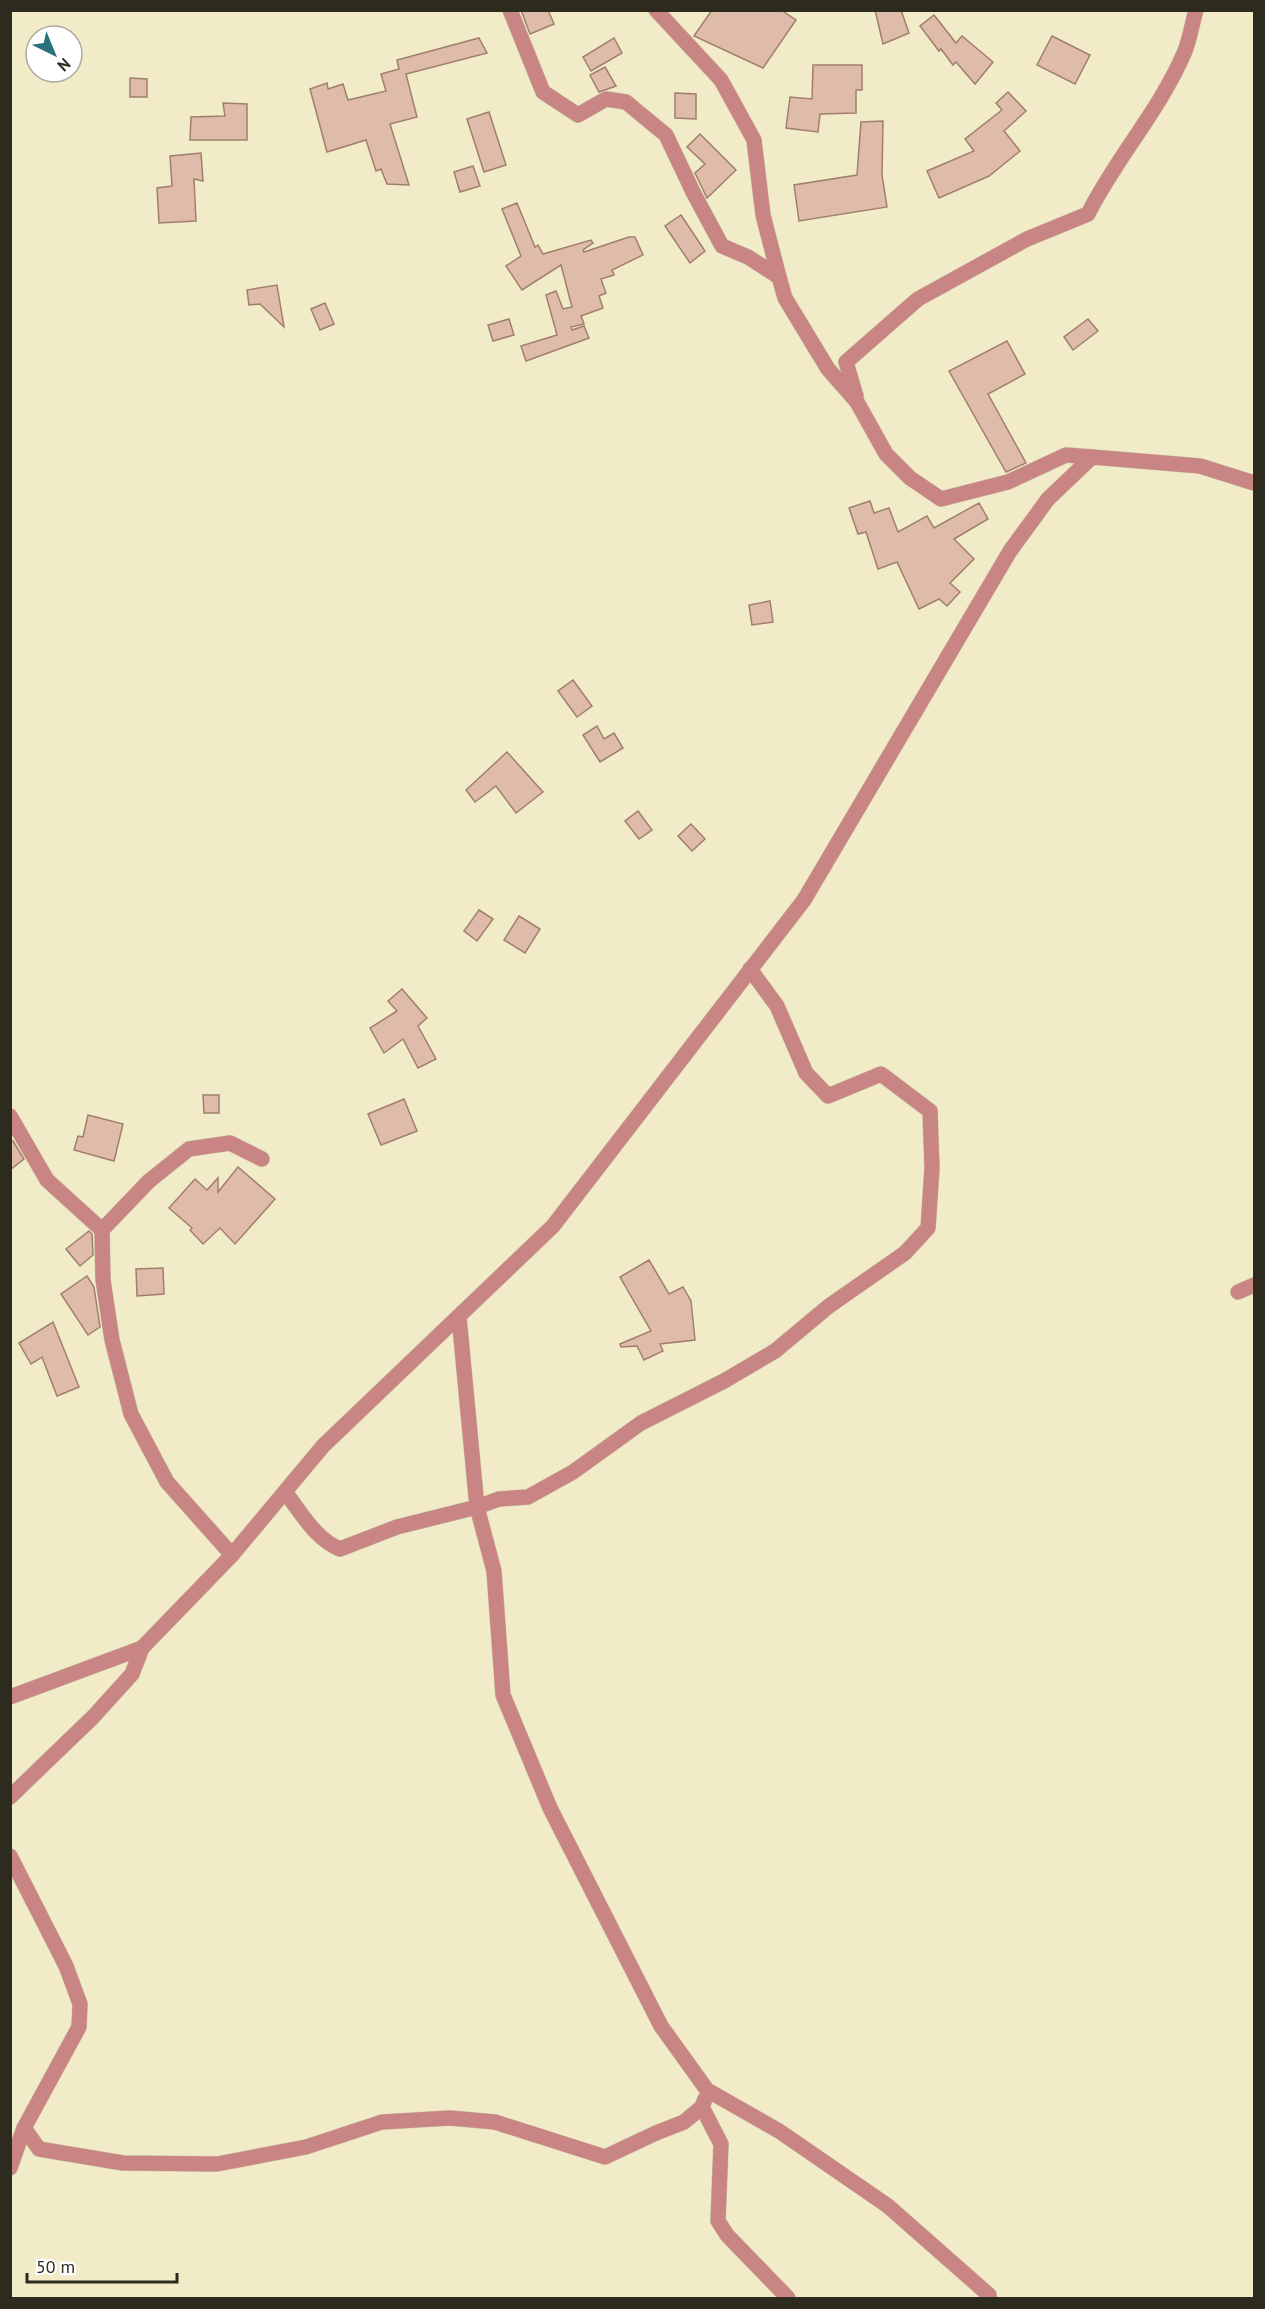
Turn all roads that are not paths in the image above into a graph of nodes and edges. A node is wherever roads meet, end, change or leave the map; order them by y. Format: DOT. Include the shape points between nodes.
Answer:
graph roads {
  1 [pos="510,10"];
  2 [pos="656,10"];
  3 [pos="1196,10"];
  4 [pos="778,278"];
  5 [pos="857,402"];
  6 [pos="1092,457"];
  7 [pos="1254,483"];
  8 [pos="750,969"];
  9 [pos="10,1116"];
  10 [pos="262,1159"];
  11 [pos="102,1230"];
  12 [pos="1254,1285"];
  13 [pos="1238,1292"];
  14 [pos="459,1317"];
  15 [pos="285,1492"];
  16 [pos="477,1507"];
  17 [pos="232,1555"];
  18 [pos="142,1648"];
  19 [pos="10,1697"];
  20 [pos="10,1797"];
  21 [pos="10,1856"];
  22 [pos="707,2090"];
  23 [pos="702,2107"];
  24 [pos="24,2128"];
  25 [pos="10,2168"];
  26 [pos="788,2298"];
  27 [pos="989,2298"];
  1 -- 4 [label="street" via="543,92 578,115 606,99 626,102 666,135 723,246 748,257"];
  2 -- 4 [label="street" via="721,80 754,140"];
  3 -- 5 [label="street" via="1185,50 1157,103 1088,214 1027,238 918,299 846,362"];
  4 -- 5 [label="street" via="785,298 828,369"];
  5 -- 6 [label="street" via="886,454 910,478 941,499 1008,482 1066,455"];
  6 -- 7 [label="street" via="1200,466"];
  6 -- 8 [label="street" via="1048,499 1010,551 804,900"];
  8 -- 14 [label="street" via="553,1226"];
  8 -- 16 [label="street" via="777,1006 806,1073 828,1096 881,1074 930,1111 928,1228 905,1253 829,1306 775,1352 641,1423 573,1472 528,1497 498,1499"];
  9 -- 11 [label="street" via="47,1180"];
  10 -- 11 [label="street" via="230,1143 189,1149 149,1181"];
  11 -- 17 [label="street" via="103,1280 112,1340 131,1414 166,1482"];
  12 -- 13 [label="street"];
  14 -- 15 [label="street" via="323,1446"];
  14 -- 16 [label="street"];
  15 -- 16 [label="street" via="317,1533 328,1544 340,1548 397,1527"];
  15 -- 17 [label="street"];
  16 -- 22 [label="street" via="494,1571 503,1695 550,1808 661,2026"];
  17 -- 18 [label="street"];
  18 -- 19 [label="street"];
  18 -- 20 [label="street" via="132,1674"];
  21 -- 24 [label="street" via="66,1966 80,2004 79,2027"];
  22 -- 23 [label="street"];
  22 -- 27 [label="street" via="779,2131 888,2206"];
  23 -- 24 [label="street" via="684,2122 605,2157 495,2122 450,2118 382,2121 306,2147 217,2164 123,2163 39,2149"];
  23 -- 26 [label="street" via="722,2144 718,2221"];
  24 -- 25 [label="street"];
}
